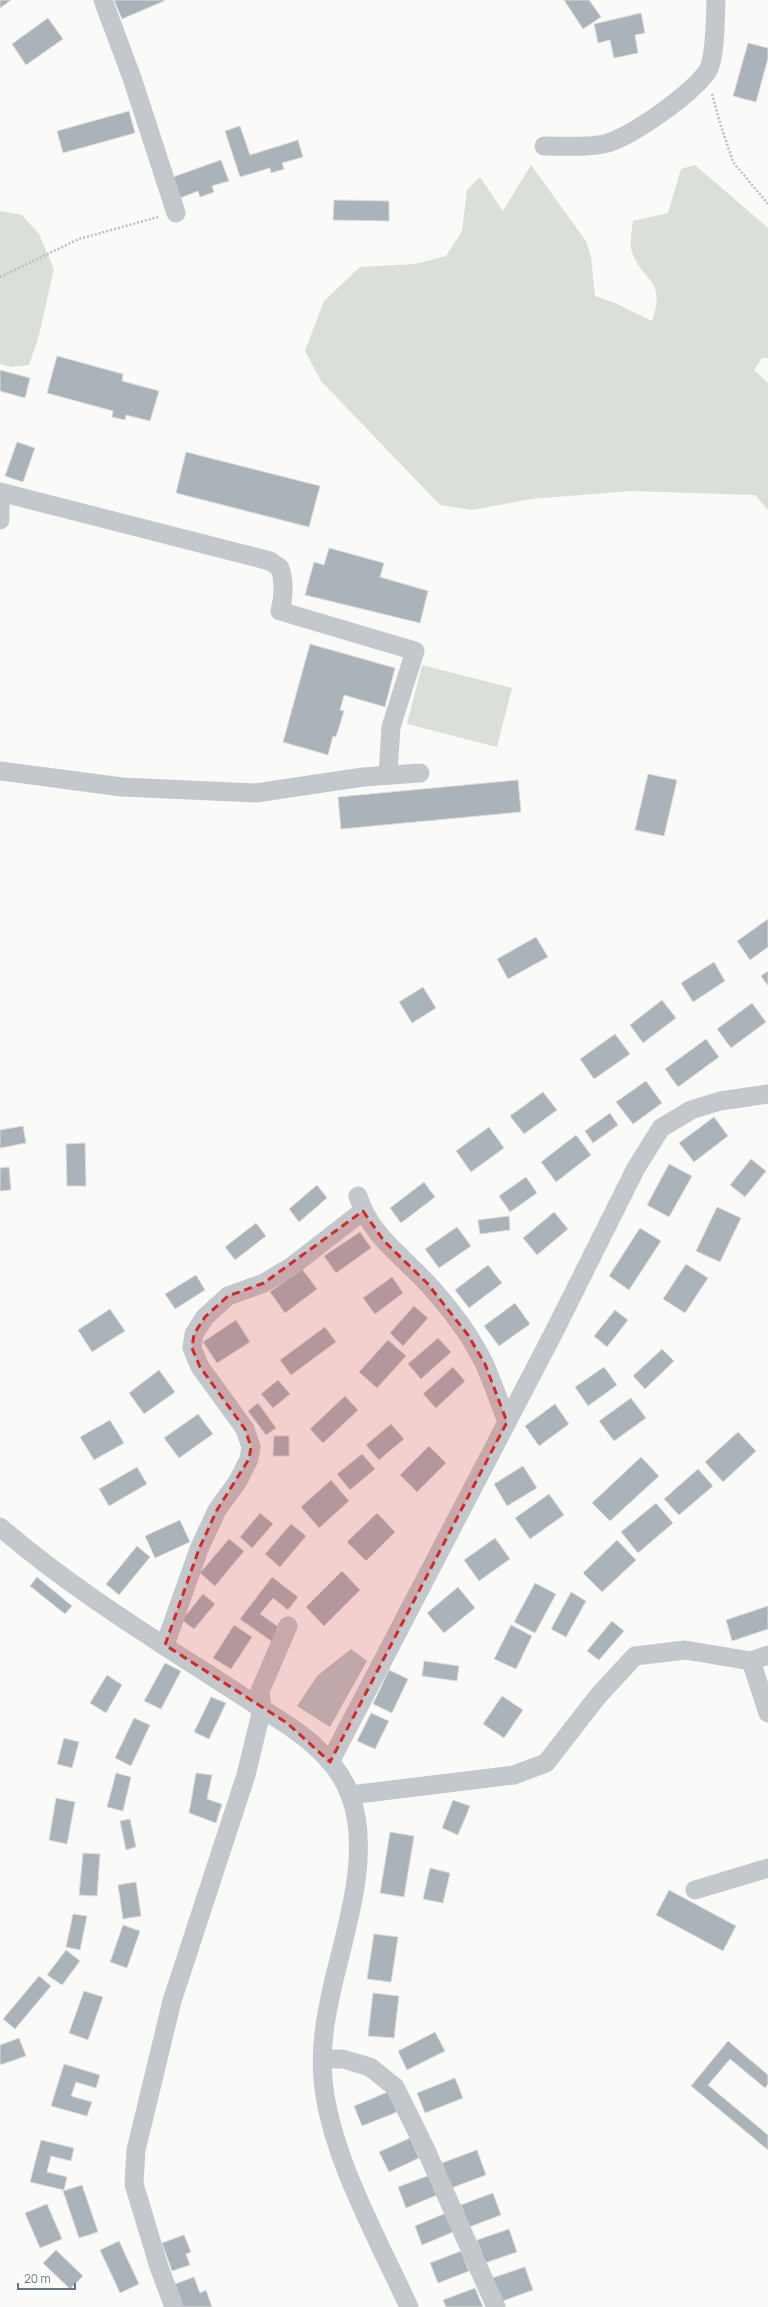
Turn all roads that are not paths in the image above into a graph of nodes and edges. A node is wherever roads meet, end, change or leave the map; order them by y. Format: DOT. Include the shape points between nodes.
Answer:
graph roads {
  1 [pos="103,0"];
  2 [pos="716,0"];
  3 [pos="544,146"];
  4 [pos="176,213"];
  5 [pos="0,492"];
  6 [pos="0,498"];
  7 [pos="0,520"];
  8 [pos="0,772"];
  9 [pos="420,773"];
  10 [pos="388,775"];
  11 [pos="768,1094"];
  12 [pos="507,1422"];
  13 [pos="0,1527"];
  14 [pos="288,1626"];
  15 [pos="165,1645"];
  16 [pos="760,1658"];
  17 [pos="262,1709"];
  18 [pos="768,1714"];
  19 [pos="330,1762"];
  20 [pos="350,1795"];
  21 [pos="768,1868"];
  22 [pos="695,1890"];
  23 [pos="323,2059"];
  24 [pos="174,2307"];
  25 [pos="409,2307"];
  26 [pos="496,2307"];
  1 -- 4 [label="street" via="132,78"];
  2 -- 3 [label="street" via="714,43 707,72 678,100 641,128 607,143"];
  5 -- 10 [label="street" via="270,561 280,568 283,578 284,597 280,611 415,651 391,727"];
  6 -- 7 [label="street"];
  8 -- 10 [label="street" via="122,787 256,793"];
  9 -- 10 [label="street"];
  11 -- 12 [label="street" via="720,1101 691,1110 661,1128 636,1168"];
  12 -- 15 [label="street" via="485,1364 468,1335 427,1283 384,1242 360,1204 292,1266 264,1283 228,1296 205,1317 194,1334 192,1348 200,1367 245,1429 250,1447 249,1459 238,1481 217,1510 199,1549"];
  12 -- 19 [label="street"];
  13 -- 15 [label="street" via="19,1544 97,1600"];
  14 -- 17 [label="street" via="260,1691"];
  15 -- 17 [label="street"];
  16 -- 18 [label="street"];
  16 -- 20 [label="street" via="685,1650 635,1656 598,1696 546,1763 514,1775"];
  17 -- 19 [label="street" via="287,1723"];
  17 -- 24 [label="street" via="246,1775 172,2001 136,2150 134,2184"];
  19 -- 20 [label="street"];
  20 -- 23 [label="street" via="356,1819 358,1853 353,1893 324,2026"];
  21 -- 22 [label="street"];
  23 -- 25 [label="street" via="323,2078 331,2129 360,2201"];
  23 -- 26 [label="street" via="343,2060 370,2067 395,2087"];
}
